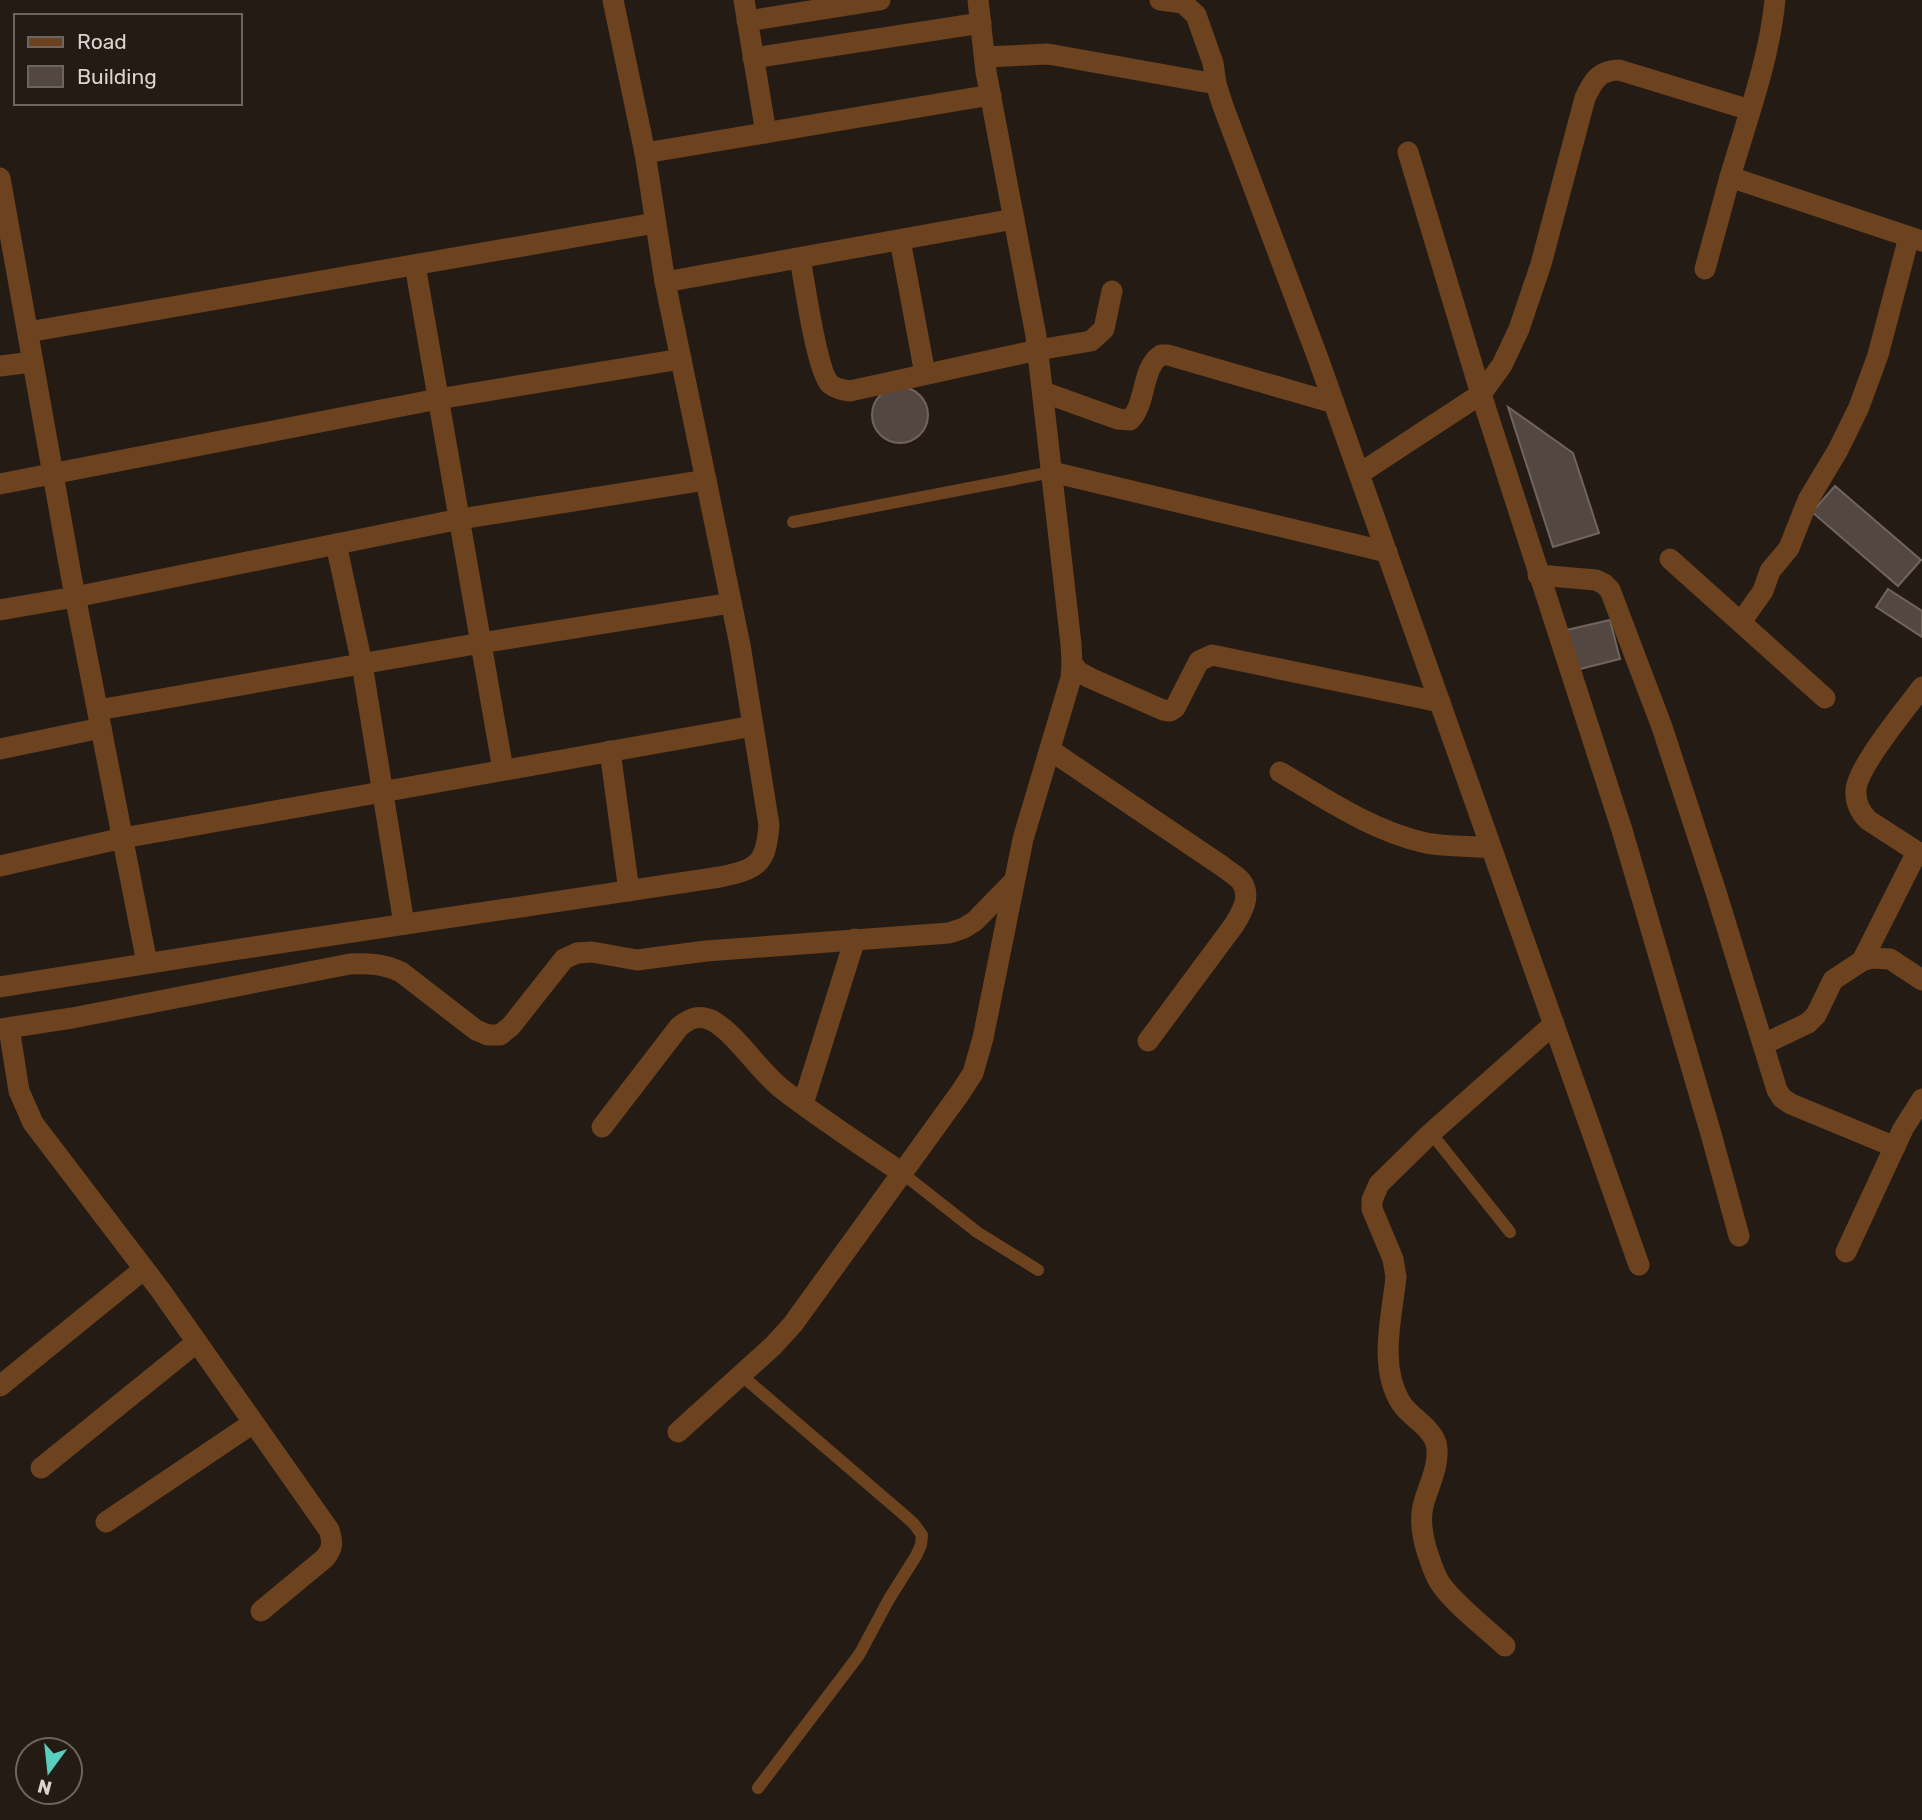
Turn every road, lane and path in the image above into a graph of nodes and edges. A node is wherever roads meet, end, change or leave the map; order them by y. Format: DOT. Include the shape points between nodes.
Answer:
graph roads {
  1 [pos="613,0"];
  2 [pos="744,0"];
  3 [pos="978,0"];
  4 [pos="1160,0"];
  5 [pos="1774,0"];
  6 [pos="869,1"];
  7 [pos="747,21"];
  8 [pos="981,23"];
  9 [pos="985,57"];
  10 [pos="753,58"];
  11 [pos="1216,84"];
  12 [pos="991,95"];
  13 [pos="1750,110"];
  14 [pos="766,133"];
  15 [pos="1408,152"];
  16 [pos="645,153"];
  17 [pos="1730,177"];
  18 [pos="0,178"];
  19 [pos="1014,219"];
  20 [pos="656,223"];
  21 [pos="1916,239"];
  22 [pos="900,240"];
  23 [pos="800,258"];
  24 [pos="415,265"];
  25 [pos="1705,269"];
  26 [pos="665,282"];
  27 [pos="1112,291"];
  28 [pos="28,332"];
  29 [pos="1038,350"];
  30 [pos="681,359"];
  31 [pos="32,362"];
  32 [pos="0,366"];
  33 [pos="925,374"];
  34 [pos="1043,392"];
  35 [pos="1480,394"];
  36 [pos="438,399"];
  37 [pos="1334,403"];
  38 [pos="1052,472"];
  39 [pos="53,474"];
  40 [pos="1359,474"];
  41 [pos="706,480"];
  42 [pos="0,484"];
  43 [pos="460,519"];
  44 [pos="793,522"];
  45 [pos="336,544"];
  46 [pos="1387,552"];
  47 [pos="1670,559"];
  48 [pos="1538,575"];
  49 [pos="75,597"];
  50 [pos="731,603"];
  51 [pos="0,610"];
  52 [pos="1741,622"];
  53 [pos="481,643"];
  54 [pos="362,664"];
  55 [pos="1072,664"];
  56 [pos="1922,687"];
  57 [pos="1825,698"];
  58 [pos="1440,702"];
  59 [pos="100,719"];
  60 [pos="753,726"];
  61 [pos="0,749"];
  62 [pos="1050,750"];
  63 [pos="610,751"];
  64 [pos="503,771"];
  65 [pos="1280,772"];
  66 [pos="383,792"];
  67 [pos="124,838"];
  68 [pos="1491,848"];
  69 [pos="1919,853"];
  70 [pos="0,866"];
  71 [pos="1014,881"];
  72 [pos="629,891"];
  73 [pos="404,924"];
  74 [pos="855,939"];
  75 [pos="1862,961"];
  76 [pos="147,964"];
  77 [pos="1922,980"];
  78 [pos="0,987"];
  79 [pos="1554,1024"];
  80 [pos="5,1028"];
  81 [pos="1148,1041"];
  82 [pos="1764,1044"];
  83 [pos="1922,1099"];
  84 [pos="803,1104"];
  85 [pos="602,1127"];
  86 [pos="1430,1133"];
  87 [pos="1895,1147"];
  88 [pos="902,1173"];
  89 [pos="1510,1232"];
  90 [pos="1739,1236"];
  91 [pos="1846,1252"];
  92 [pos="1639,1265"];
  93 [pos="144,1269"];
  94 [pos="1038,1270"];
  95 [pos="197,1342"];
  96 [pos="741,1375"];
  97 [pos="0,1385"];
  98 [pos="253,1423"];
  99 [pos="678,1432"];
  100 [pos="41,1468"];
  101 [pos="106,1522"];
  102 [pos="261,1611"];
  103 [pos="1505,1646"];
  104 [pos="758,1788"];
  1 -- 16 [label="street"];
  2 -- 7 [label="street"];
  3 -- 8 [label="street"];
  4 -- 11 [label="street" via="1183,3 1196,15"];
  5 -- 13 [label="street" via="1766,56"];
  6 -- 7 [label="street"];
  7 -- 10 [label="street"];
  8 -- 9 [label="street"];
  8 -- 10 [label="street"];
  9 -- 11 [label="street" via="1048,54"];
  9 -- 12 [label="street"];
  10 -- 14 [label="street"];
  11 -- 37 [label="street"];
  12 -- 14 [label="street"];
  12 -- 19 [label="street"];
  13 -- 17 [label="street"];
  13 -- 35 [label="street" via="1619,71 1598,74 1585,98 1519,329 1503,365"];
  14 -- 16 [label="street"];
  15 -- 35 [label="street"];
  16 -- 20 [label="street"];
  17 -- 21 [label="street"];
  17 -- 25 [label="street"];
  18 -- 28 [label="street"];
  19 -- 22 [label="street"];
  19 -- 29 [label="street"];
  20 -- 24 [label="street"];
  20 -- 26 [label="street"];
  21 -- 52 [label="street" via="1859,407 1808,500 1789,548"];
  22 -- 23 [label="street"];
  22 -- 33 [label="street"];
  23 -- 26 [label="street"];
  23 -- 33 [label="street" via="821,368 831,385 850,391"];
  24 -- 28 [label="street"];
  24 -- 36 [label="street"];
  26 -- 30 [label="street"];
  27 -- 29 [label="street" via="1104,329 1098,336"];
  28 -- 31 [label="street"];
  29 -- 33 [label="street"];
  29 -- 34 [label="street"];
  30 -- 36 [label="street"];
  30 -- 41 [label="street"];
  31 -- 32 [label="street"];
  31 -- 39 [label="street"];
  34 -- 37 [label="street" via="1118,419 1130,419 1153,362 1168,355"];
  34 -- 38 [label="street"];
  35 -- 40 [label="street"];
  35 -- 48 [label="street"];
  36 -- 39 [label="street"];
  36 -- 43 [label="street"];
  37 -- 40 [label="street"];
  38 -- 44 [label="lane"];
  38 -- 46 [label="street"];
  38 -- 55 [label="street"];
  39 -- 42 [label="street"];
  39 -- 49 [label="street"];
  40 -- 46 [label="street"];
  41 -- 43 [label="street"];
  41 -- 50 [label="street"];
  43 -- 45 [label="street"];
  43 -- 53 [label="street"];
  45 -- 49 [label="street"];
  45 -- 54 [label="street"];
  46 -- 58 [label="street"];
  47 -- 52 [label="street"];
  48 -- 82 [label="street" via="1596,580 1610,590 1662,727"];
  48 -- 90 [label="street" via="1622,830"];
  49 -- 51 [label="street"];
  49 -- 59 [label="street"];
  50 -- 53 [label="street"];
  50 -- 60 [label="street"];
  52 -- 57 [label="street"];
  53 -- 54 [label="street"];
  53 -- 64 [label="street"];
  54 -- 59 [label="street"];
  54 -- 66 [label="street"];
  55 -- 58 [label="street" via="1090,678 1170,711 1199,661 1212,655"];
  55 -- 62 [label="street"];
  56 -- 69 [label="street" via="1877,748 1856,788 1861,813"];
  58 -- 68 [label="street"];
  59 -- 61 [label="street"];
  59 -- 67 [label="street"];
  60 -- 63 [label="street"];
  60 -- 72 [label="street" via="769,825 760,861 747,871"];
  62 -- 71 [label="street"];
  62 -- 81 [label="street" via="1222,866 1241,881 1247,896 1234,925"];
  63 -- 64 [label="street"];
  63 -- 72 [label="street"];
  64 -- 66 [label="street"];
  65 -- 68 [label="street" via="1393,834 1429,844"];
  66 -- 67 [label="street"];
  66 -- 73 [label="street"];
  67 -- 70 [label="street"];
  67 -- 76 [label="street"];
  68 -- 79 [label="street"];
  69 -- 75 [label="street"];
  71 -- 74 [label="street" via="964,928"];
  71 -- 88 [label="street" via="973,1073"];
  72 -- 73 [label="street"];
  73 -- 76 [label="street"];
  74 -- 80 [label="street" via="637,960 577,953 564,959 500,1035 476,1030 401,972 370,962"];
  74 -- 84 [label="street"];
  75 -- 77 [label="street" via="1890,960"];
  75 -- 82 [label="street" via="1833,980 1808,1024"];
  76 -- 78 [label="street"];
  79 -- 86 [label="street"];
  79 -- 92 [label="street"];
  80 -- 93 [label="street" via="19,1091 33,1123"];
  82 -- 87 [label="street" via="1783,1098"];
  83 -- 87 [label="street"];
  84 -- 85 [label="street" via="781,1089 714,1022 699,1016 679,1027"];
  84 -- 88 [label="street"];
  86 -- 89 [label="lane"];
  86 -- 103 [label="street" via="1379,1184 1372,1200 1395,1267 1390,1373 1400,1402 1427,1429 1438,1452 1421,1521 1432,1567 1453,1598"];
  87 -- 91 [label="street"];
  88 -- 94 [label="lane" via="976,1232"];
  88 -- 96 [label="street" via="793,1324"];
  93 -- 95 [label="street"];
  93 -- 97 [label="street"];
  95 -- 98 [label="street"];
  95 -- 100 [label="street"];
  96 -- 99 [label="street"];
  96 -- 104 [label="lane" via="922,1535 916,1556 859,1655"];
  98 -- 101 [label="street"];
  98 -- 102 [label="street" via="332,1540 325,1558"];
}
